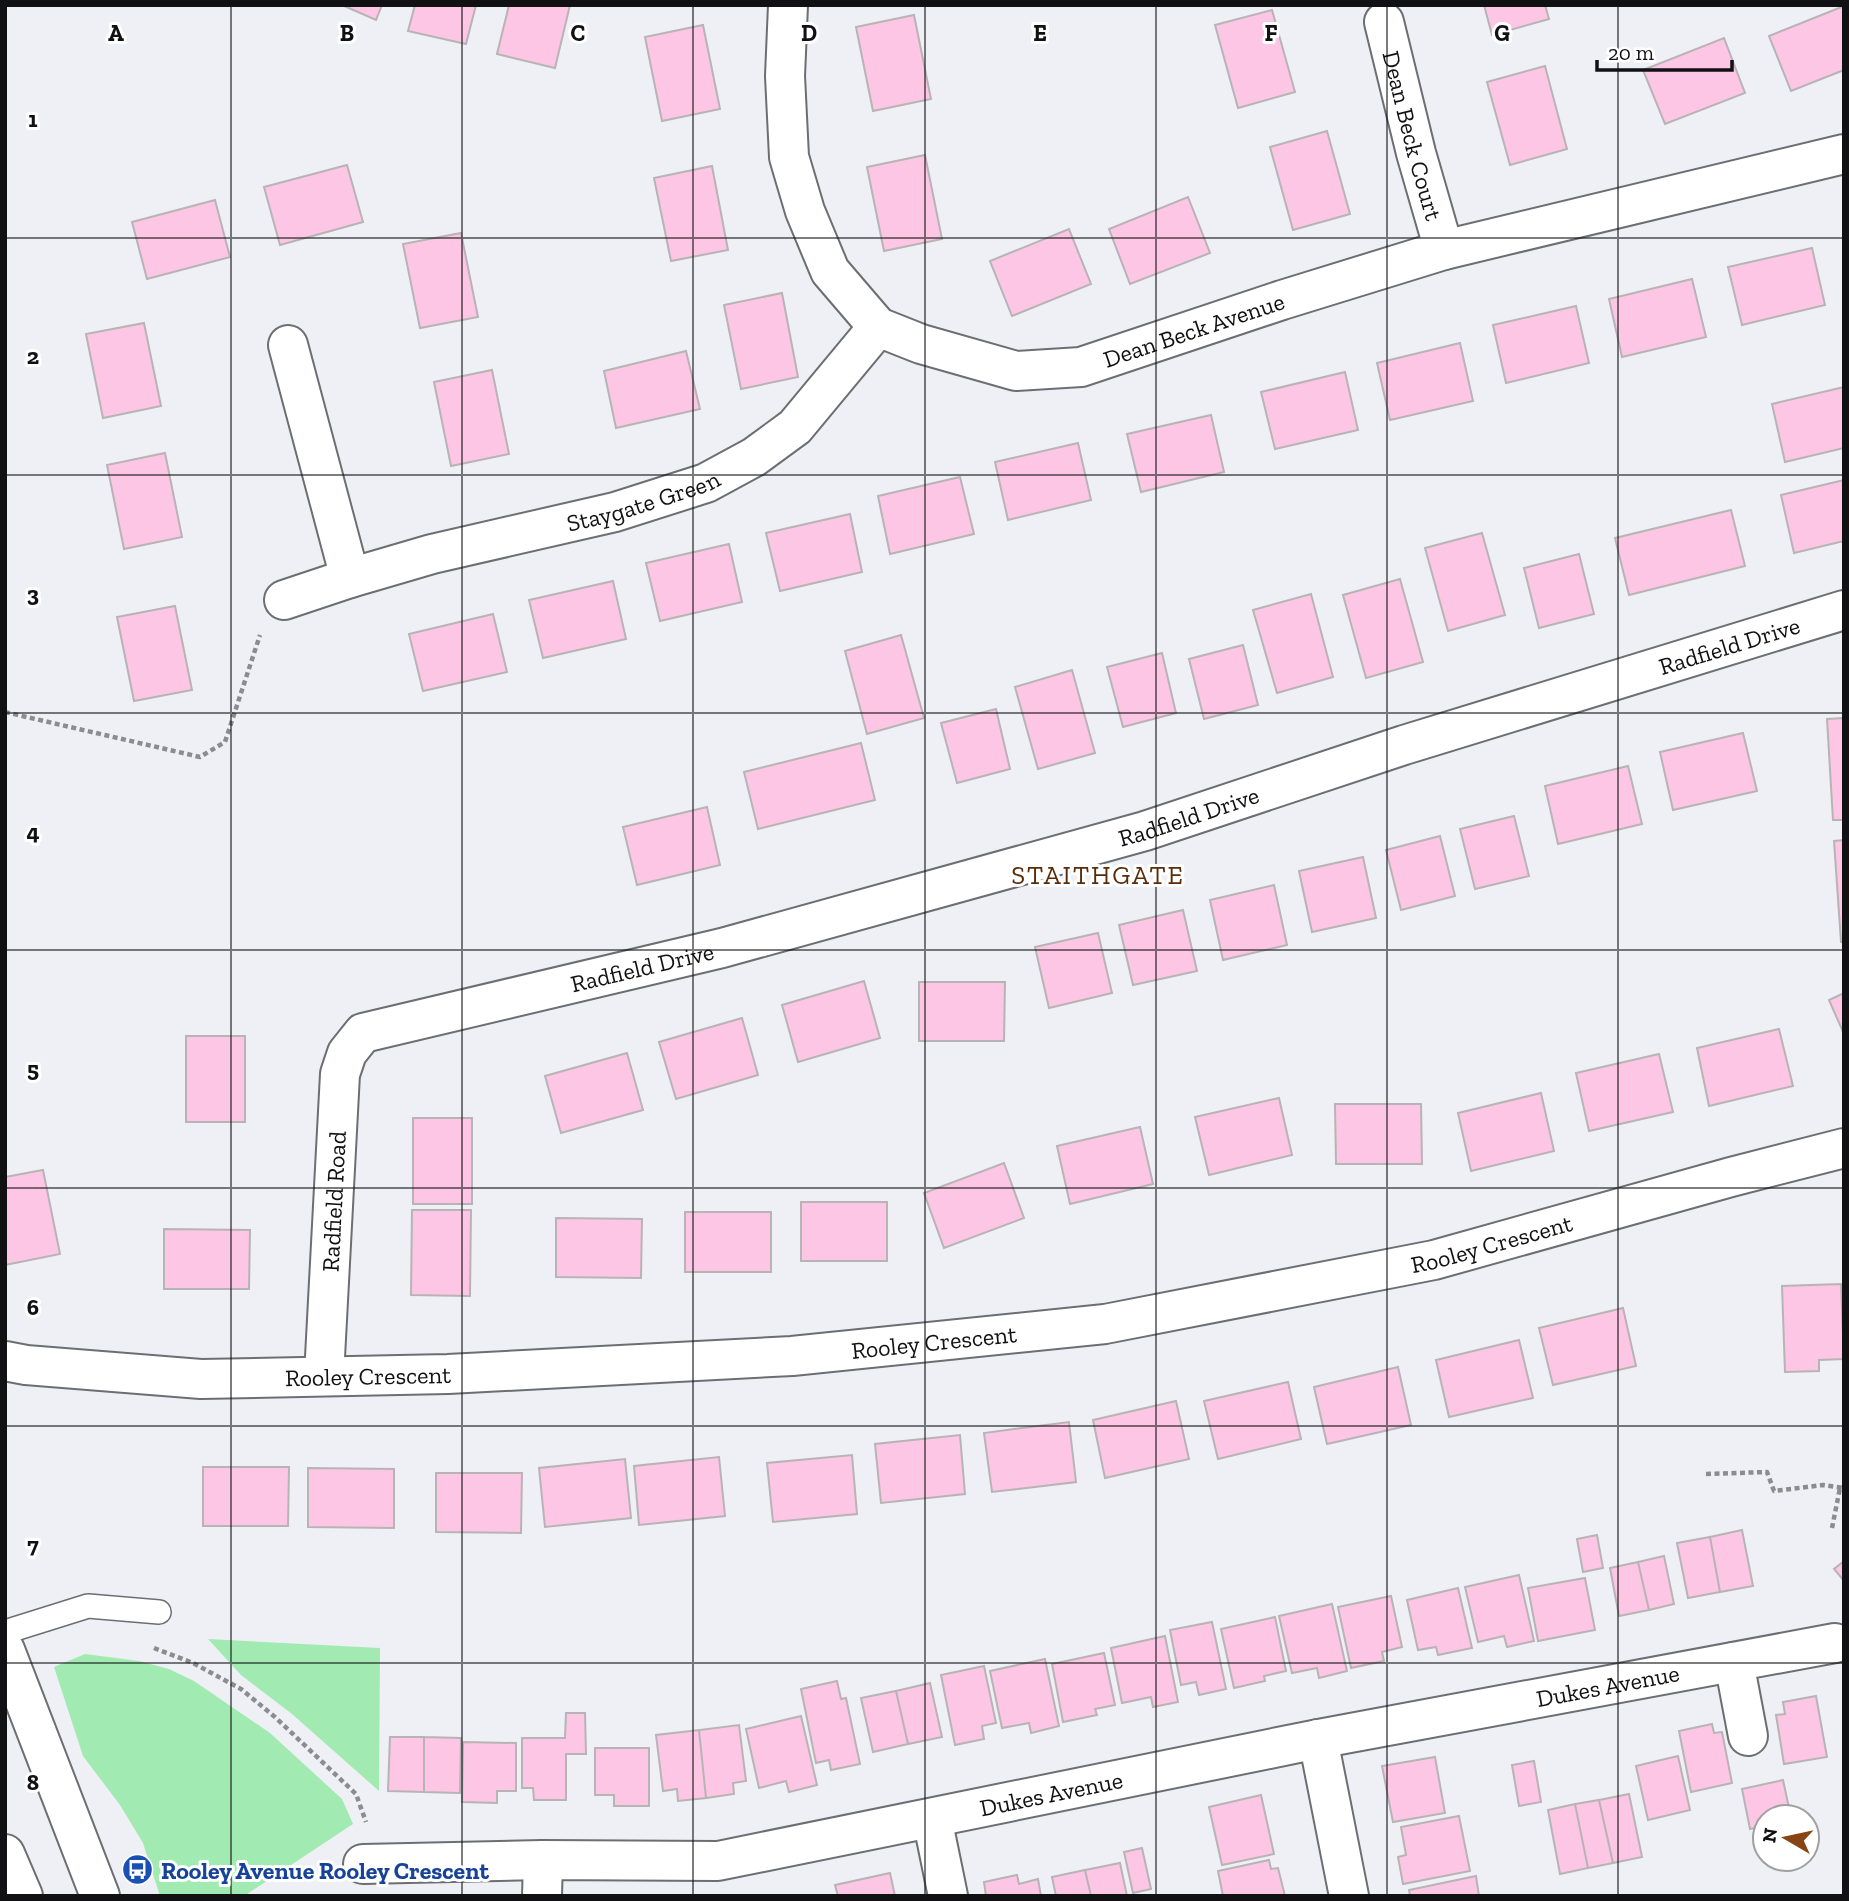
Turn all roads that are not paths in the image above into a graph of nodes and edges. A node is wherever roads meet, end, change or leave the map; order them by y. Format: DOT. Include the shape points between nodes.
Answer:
graph roads {
  1 [pos="788,5"];
  2 [pos="1384,22"];
  3 [pos="1844,154"];
  4 [pos="1444,250"];
  5 [pos="878,327"];
  6 [pos="288,345"];
  7 [pos="350,578"];
  8 [pos="284,600"];
  9 [pos="1844,610"];
  10 [pos="363,1033"];
  11 [pos="1844,1148"];
  12 [pos="5,1361"];
  13 [pos="324,1376"];
  14 [pos="159,1612"];
  15 [pos="5,1632"];
  16 [pos="1835,1643"];
  17 [pos="5,1650"];
  18 [pos="1734,1662"];
  19 [pos="1748,1736"];
  20 [pos="1318,1739"];
  21 [pos="932,1818"];
  22 [pos="5,1854"];
  23 [pos="363,1864"];
  24 [pos="542,1878"];
  25 [pos="23,1896"];
  26 [pos="100,1896"];
  27 [pos="948,1896"];
  28 [pos="1349,1896"];
  1 -- 5 [label="main road, Dean Beck Avenue" via="789,157 805,211 831,271"];
  2 -- 4 [label="main road, Dean Beck Court"];
  3 -- 4 [label="main road, Dean Beck Avenue"];
  4 -- 5 [label="main road, Dean Beck Avenue" via="1081,367 1016,371"];
  5 -- 7 [label="main road, Staygate Green" via="795,426 754,457 706,483 615,512"];
  6 -- 7 [label="main road"];
  7 -- 8 [label="main road, Staygate Green"];
  9 -- 10 [label="main road, Radfield Drive" via="1404,745 1145,831 722,948"];
  10 -- 13 [label="main road, Radfield Road" via="340,1074"];
  11 -- 13 [label="main road, Rooley Crescent" via="1434,1260 1105,1324 792,1356"];
  12 -- 13 [label="main road, Rooley Crescent" via="201,1379"];
  14 -- 15 [label="lane" via="88,1606"];
  16 -- 18 [label="main road, Dukes Avenue"];
  17 -- 26 [label="main road"];
  18 -- 19 [label="main road"];
  18 -- 20 [label="main road, Dukes Avenue"];
  20 -- 21 [label="main road, Dukes Avenue"];
  20 -- 28 [label="main road"];
  21 -- 24 [label="main road, Dukes Avenue" via="718,1861"];
  21 -- 27 [label="main road"];
  22 -- 25 [label="main road"];
  23 -- 24 [label="main road, Dukes Avenue"];
}
